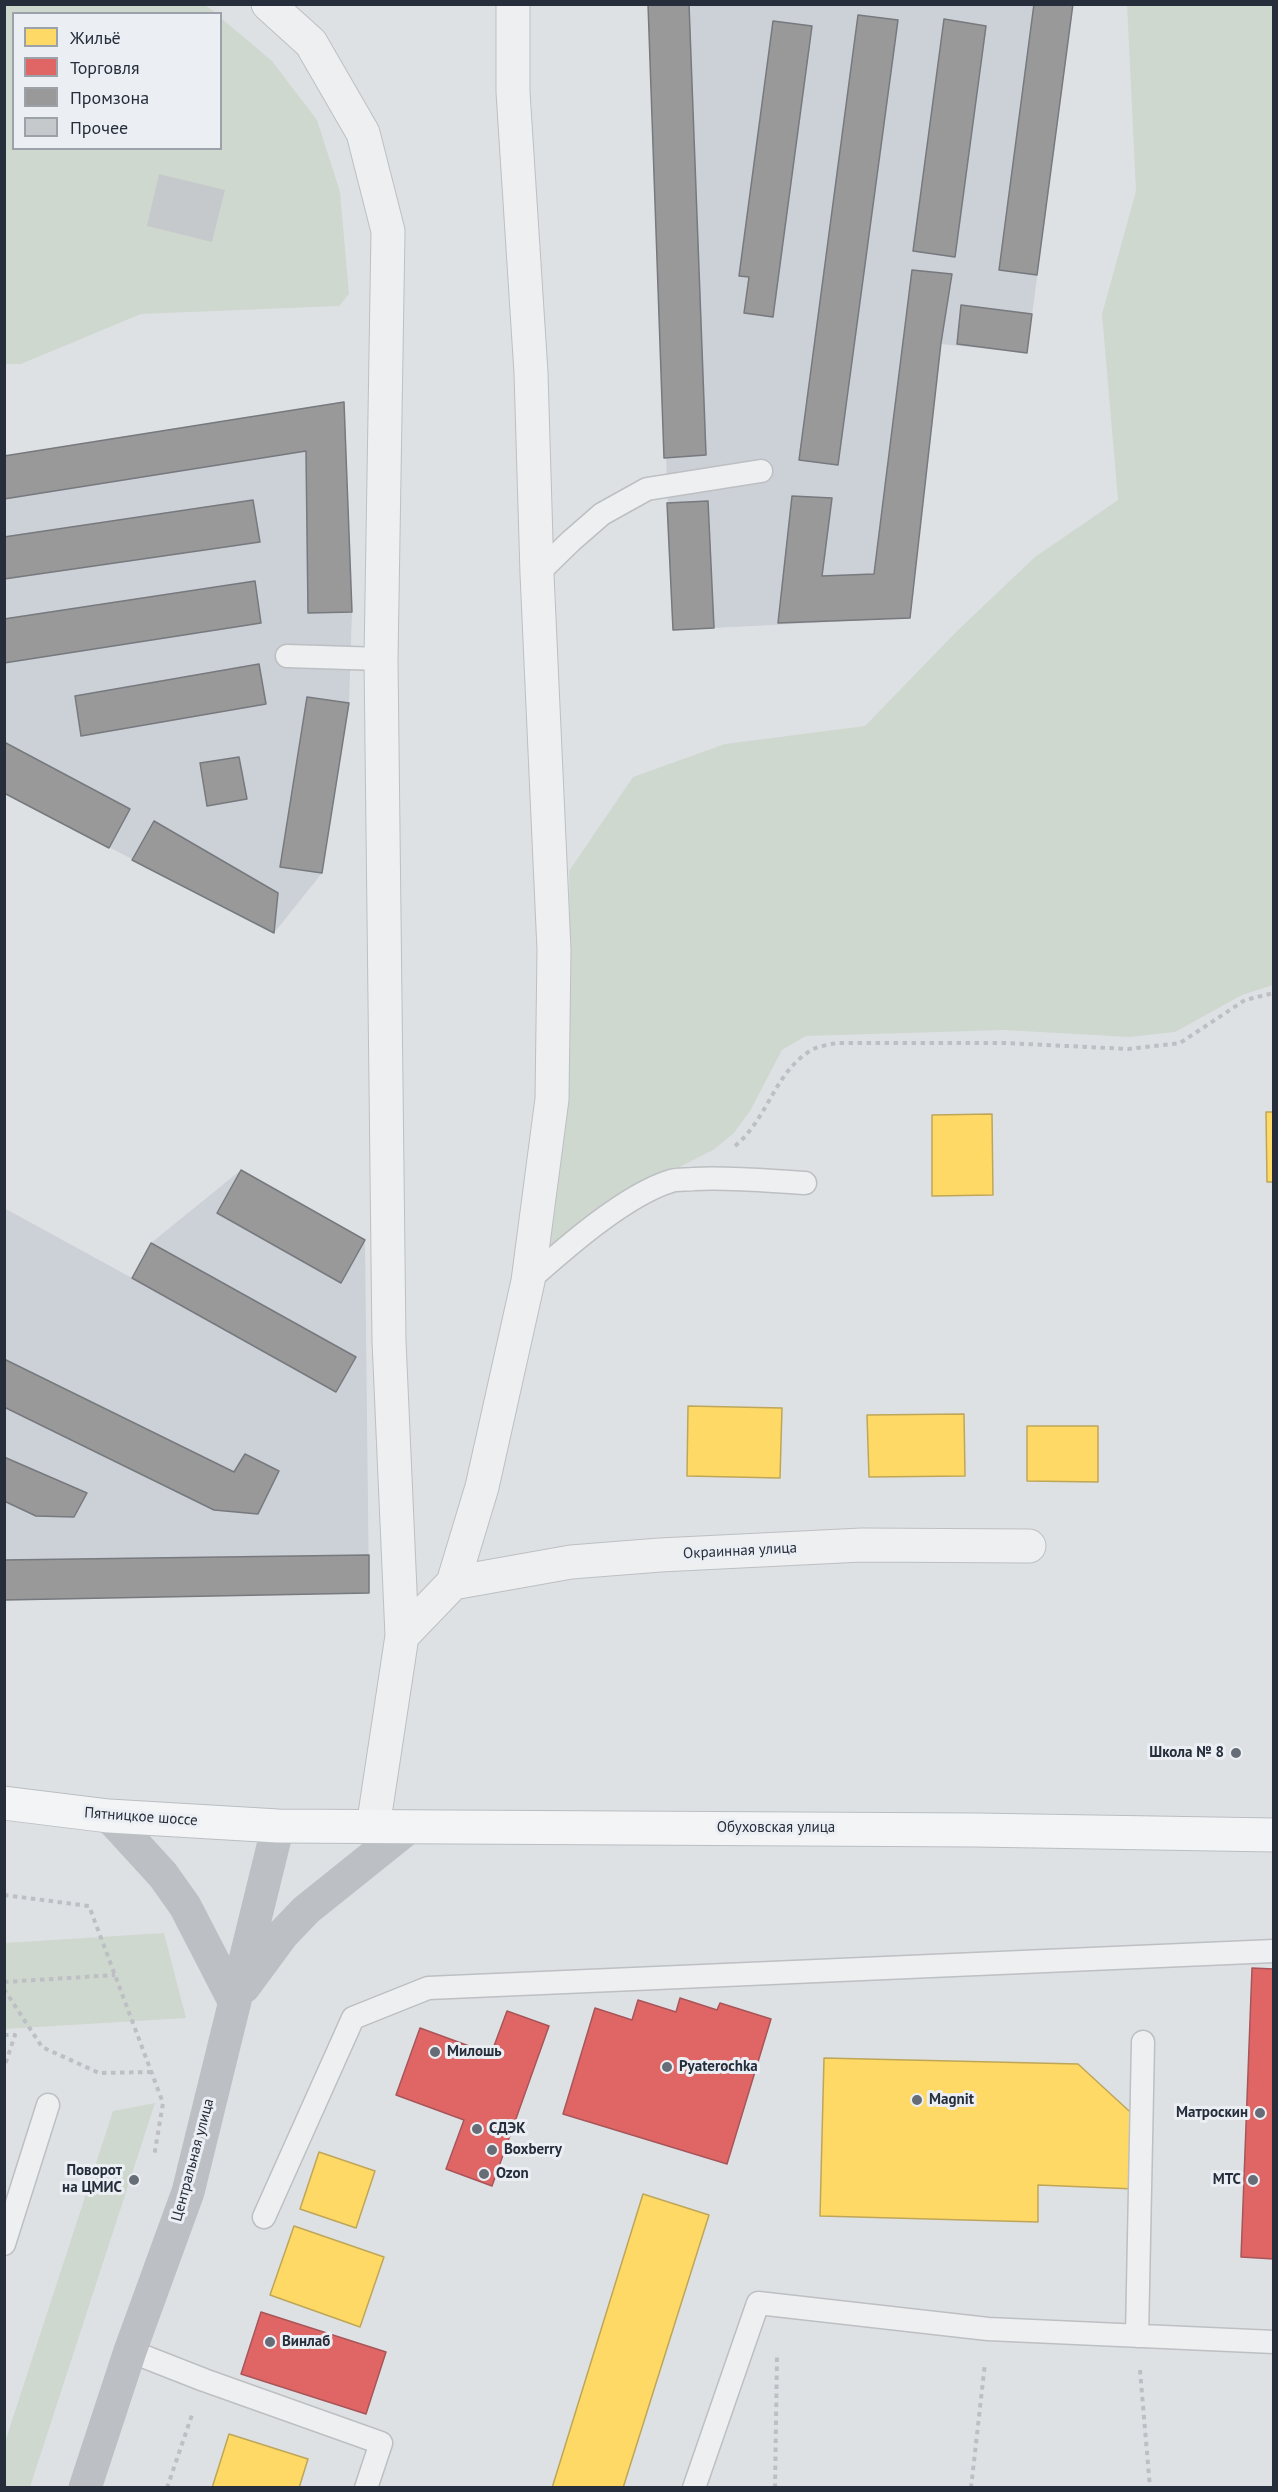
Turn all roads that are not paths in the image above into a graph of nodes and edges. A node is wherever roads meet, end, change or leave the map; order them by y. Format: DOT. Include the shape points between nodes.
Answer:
graph roads {
  1 [pos="268,4"];
  2 [pos="513,4"];
  3 [pos="760,471"];
  4 [pos="537,574"];
  5 [pos="287,656"];
  6 [pos="381,659"];
  7 [pos="805,1183"];
  8 [pos="528,1281"];
  9 [pos="1029,1546"];
  10 [pos="453,1583"];
  11 [pos="402,1636"];
  12 [pos="4,1803"];
  13 [pos="109,1816"];
  14 [pos="278,1826"];
  15 [pos="373,1827"];
  16 [pos="407,1829"];
  17 [pos="1274,1835"];
  18 [pos="1274,1951"];
  19 [pos="234,2001"];
  20 [pos="1143,2042"];
  21 [pos="48,2105"];
  22 [pos="264,2217"];
  23 [pos="4,2244"];
  24 [pos="1137,2336"];
  25 [pos="1274,2342"];
  26 [pos="130,2352"];
  27 [pos="85,2487"];
  28 [pos="366,2487"];
  29 [pos="694,2487"];
  1 -- 6 [label="street" via="310,43 363,133 388,231"];
  2 -- 4 [label="street" via="513,92 531,373"];
  3 -- 4 [label="lane" via="647,489 602,514"];
  4 -- 8 [label="street" via="554,950 552,1099"];
  5 -- 6 [label="lane"];
  6 -- 11 [label="street" via="389,1341"];
  7 -- 8 [label="lane" via="723,1178 672,1180 606,1218"];
  8 -- 10 [label="street" via="482,1487"];
  9 -- 10 [label="street, Окраинная улица" via="862,1545 660,1555 571,1562"];
  10 -- 11 [label="street"];
  11 -- 15 [label="street"];
  12 -- 13 [label="main road, Пятницкое шоссе"];
  13 -- 14 [label="main road, Пятницкое шоссе"];
  13 -- 19 [label="street" via="163,1875 185,1906"];
  14 -- 15 [label="main road, Обуховская улица"];
  14 -- 19 [label="street, Центральная улица"];
  15 -- 16 [label="main road, Обуховская улица"];
  16 -- 17 [label="main road, Обуховская улица" via="755,1828"];
  16 -- 19 [label="street" via="306,1910 283,1934"];
  18 -- 22 [label="lane" via="428,1988 353,2018"];
  19 -- 26 [label="street, Центральная улица" via="188,2192"];
  20 -- 24 [label="lane"];
  21 -- 23 [label="lane"];
  24 -- 25 [label="lane"];
  24 -- 29 [label="lane" via="988,2329 758,2303"];
  26 -- 27 [label="street, Центральная улица"];
  26 -- 28 [label="lane" via="381,2443"];
}
